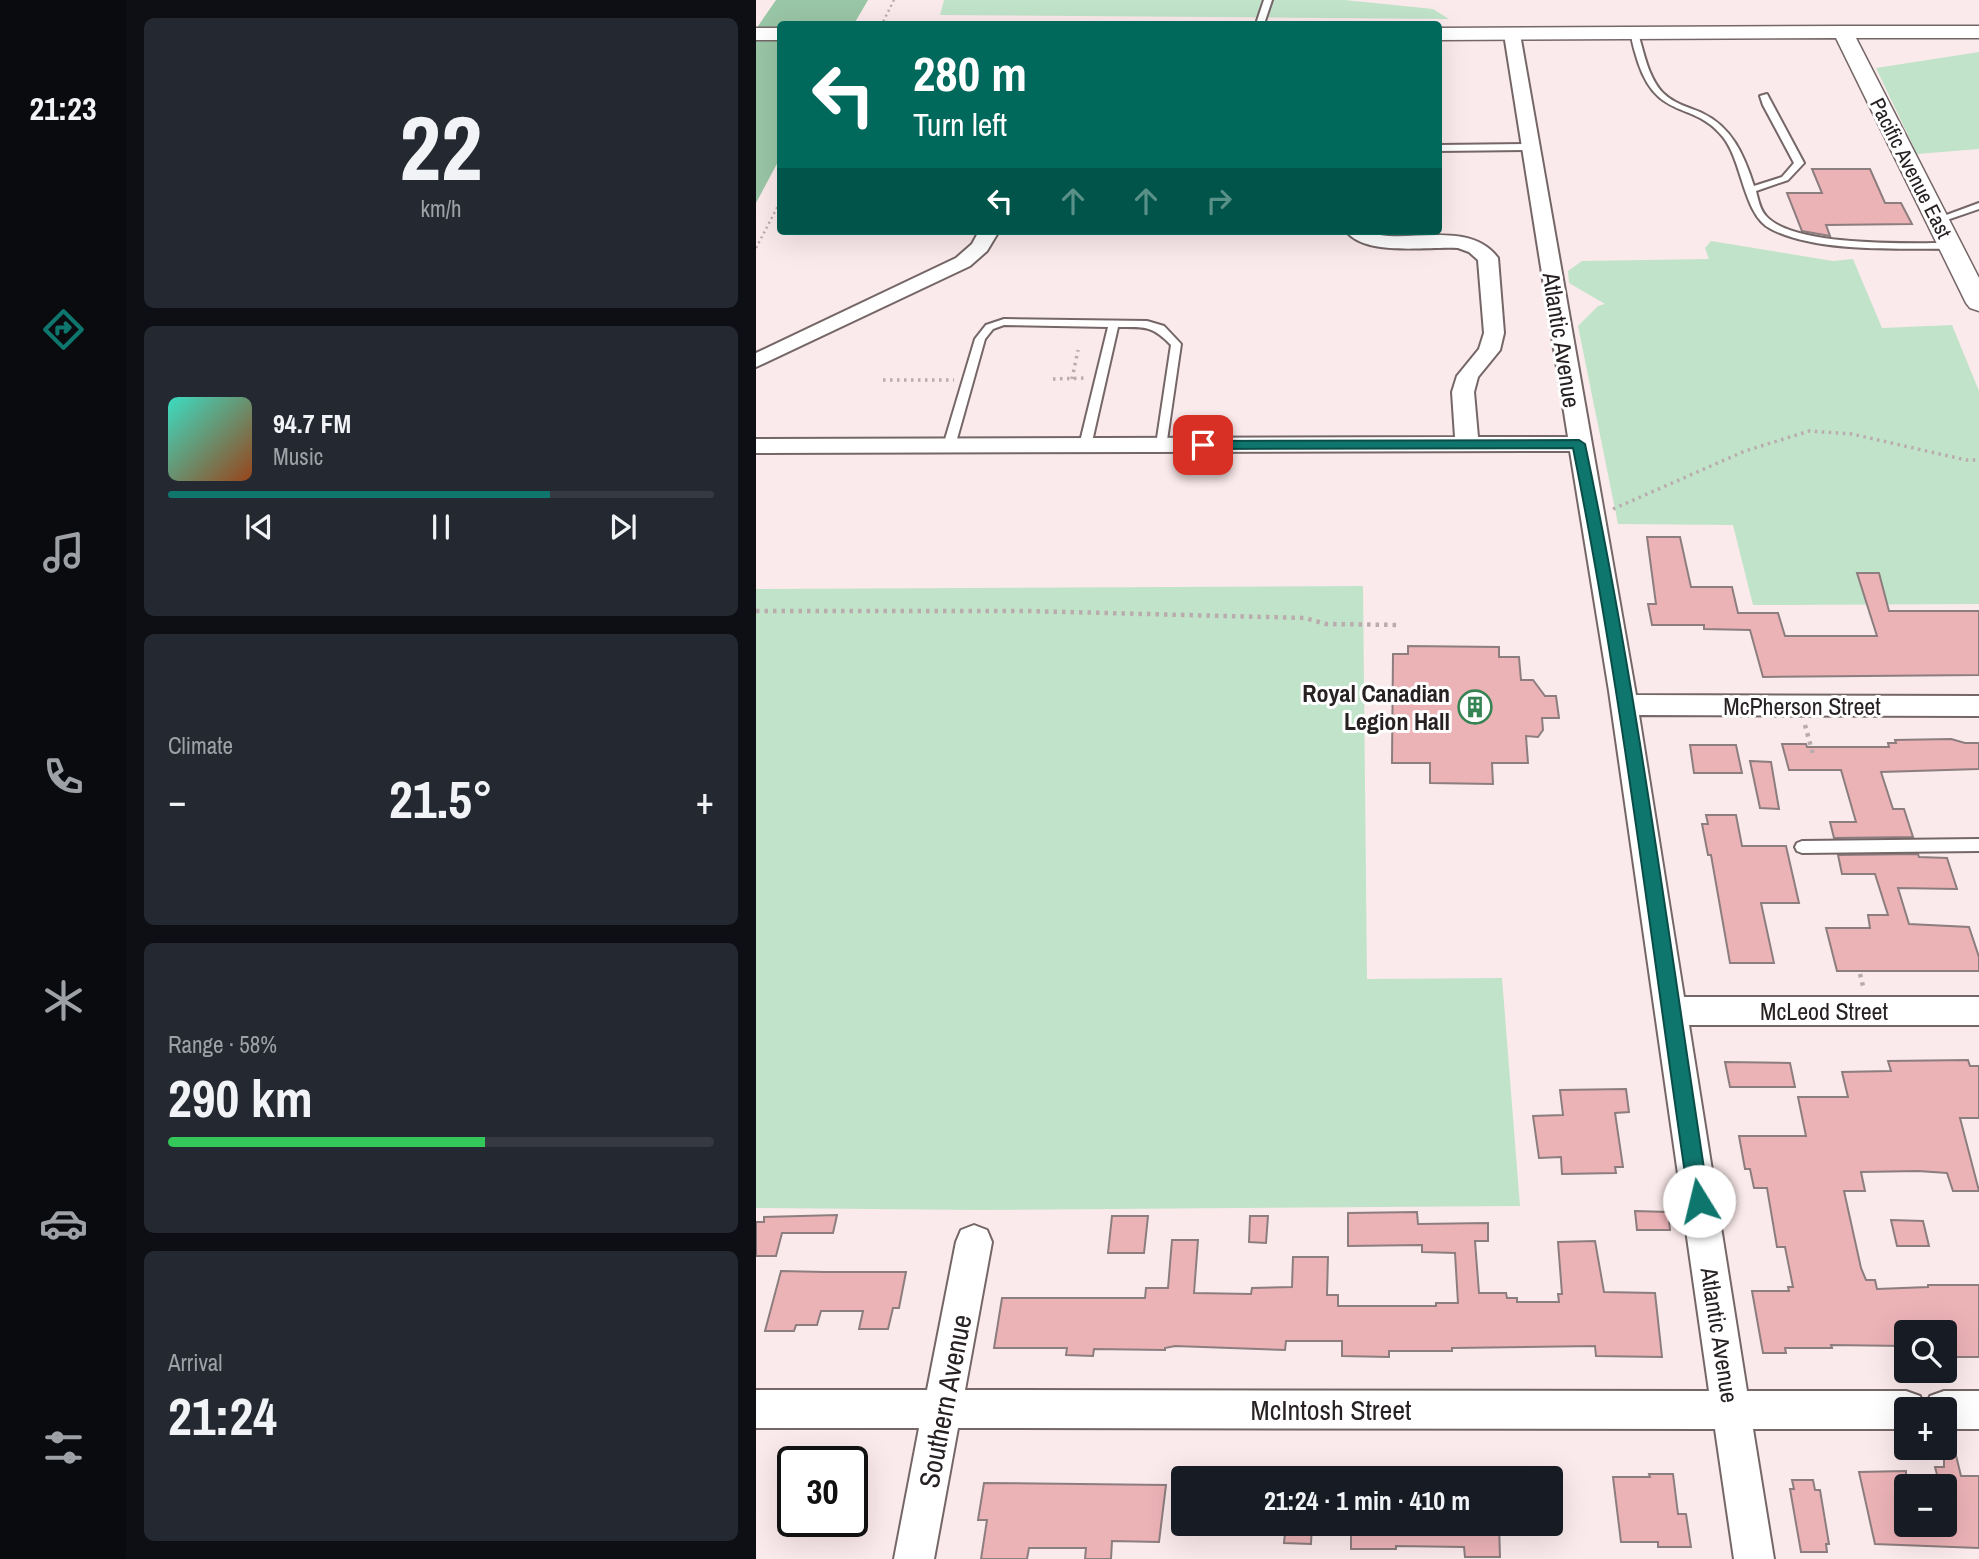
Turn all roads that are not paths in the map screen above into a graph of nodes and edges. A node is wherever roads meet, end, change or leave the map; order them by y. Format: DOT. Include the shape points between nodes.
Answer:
graph roads {
  1 [pos="1268,0"];
  2 [pos="1261,21"];
  3 [pos="1843,32"];
  4 [pos="1979,32"];
  5 [pos="1634,33"];
  6 [pos="756,34"];
  7 [pos="777,34"];
  8 [pos="1442,34"];
  9 [pos="1512,34"];
  10 [pos="1764,96"];
  11 [pos="1530,147"];
  12 [pos="1442,148"];
  13 [pos="1751,190"];
  14 [pos="1979,206"];
  15 [pos="1938,220"];
  16 [pos="987,235"];
  17 [pos="1364,235"];
  18 [pos="1951,246"];
  19 [pos="1978,297"];
  20 [pos="1114,322"];
  21 [pos="756,360"];
  22 [pos="1468,444"];
  23 [pos="1579,444"];
  24 [pos="1162,445"];
  25 [pos="756,446"];
  26 [pos="949,446"];
  27 [pos="1085,446"];
  28 [pos="1624,705"];
  29 [pos="1979,706"];
  30 [pos="1979,845"];
  31 [pos="1802,847"];
  32 [pos="1979,1011"];
  33 [pos="1670,1012"];
  34 [pos="974,1242"];
  35 [pos="756,1409"];
  36 [pos="943,1410"];
  37 [pos="1731,1410"];
  38 [pos="1894,1410"];
  39 [pos="1957,1410"];
  40 [pos="1979,1410"];
  41 [pos="914,1559"];
  42 [pos="1754,1559"];
  1 -- 2 [label="lane"];
  3 -- 4 [label="street"];
  3 -- 5 [label="street"];
  3 -- 15 [label="street, Pacific Avenue East"];
  5 -- 9 [label="street"];
  5 -- 13 [label="lane" via="1658,92 1724,132 1736,149"];
  6 -- 7 [label="street"];
  8 -- 9 [label="street"];
  9 -- 11 [label="street, Atlantic Avenue"];
  10 -- 13 [label="lane" via="1771,117 1789,139 1799,163 1794,173"];
  11 -- 12 [label="lane"];
  11 -- 23 [label="street, Atlantic Avenue"];
  13 -- 18 [label="lane" via="1760,216 1791,235"];
  14 -- 15 [label="lane"];
  15 -- 18 [label="street, Pacific Avenue East"];
  16 -- 21 [label="street" via="963,262"];
  17 -- 22 [label="street" via="1373,240 1463,244 1488,258 1494,333 1489,351 1468,376 1463,392"];
  18 -- 19 [label="street, Pacific Avenue East"];
  20 -- 24 [label="lane" via="1160,328 1176,344"];
  20 -- 26 [label="lane" via="995,324 985,330"];
  20 -- 27 [label="lane"];
  22 -- 23 [label="street"];
  22 -- 24 [label="street"];
  23 -- 28 [label="street, Atlantic Avenue"];
  24 -- 27 [label="street"];
  25 -- 26 [label="street"];
  26 -- 27 [label="street"];
  28 -- 29 [label="street, McPherson Street"];
  28 -- 33 [label="street, Atlantic Avenue"];
  30 -- 31 [label="lane"];
  32 -- 33 [label="street, McLeod Street"];
  33 -- 37 [label="street, Atlantic Avenue"];
  34 -- 36 [label="street, Southern Avenue"];
  35 -- 36 [label="street, McIntosh Street"];
  36 -- 37 [label="street, McIntosh Street"];
  36 -- 41 [label="street, Southern Avenue"];
  37 -- 38 [label="street, McIntosh Street"];
  37 -- 42 [label="street, Atlantic Avenue"];
  39 -- 40 [label="street"];
}
